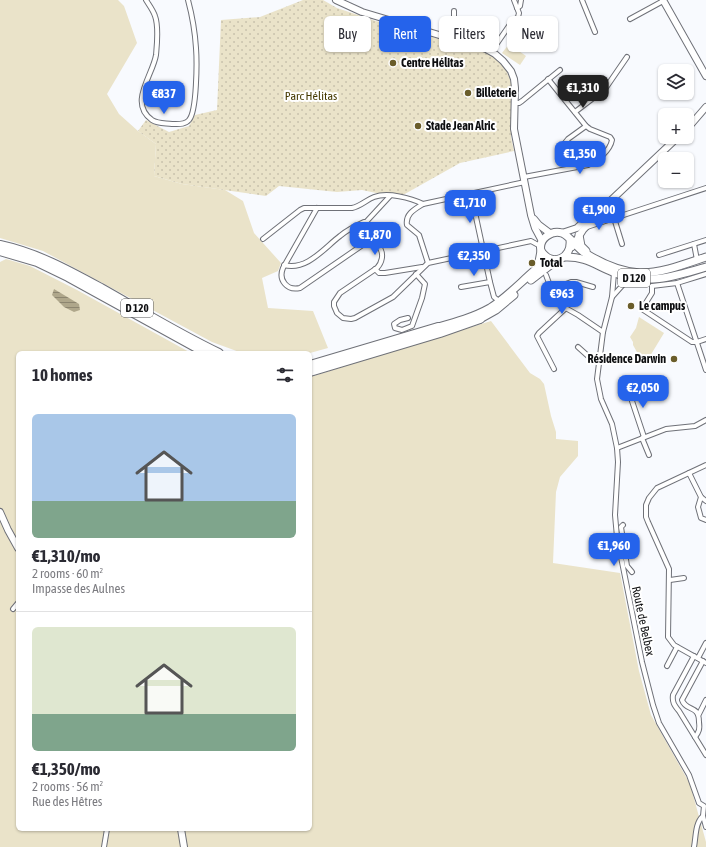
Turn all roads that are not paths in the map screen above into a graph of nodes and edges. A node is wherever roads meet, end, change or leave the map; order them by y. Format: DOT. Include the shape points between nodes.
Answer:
graph roads {
  1 [pos="146,0"];
  2 [pos="188,0"];
  3 [pos="336,0"];
  4 [pos="514,0"];
  5 [pos="521,0"];
  6 [pos="582,0"];
  7 [pos="663,0"];
  8 [pos="517,8"];
  9 [pos="454,11"];
  10 [pos="454,16"];
  11 [pos="630,19"];
  12 [pos="595,32"];
  13 [pos="439,35"];
  14 [pos="499,41"];
  15 [pos="491,52"];
  16 [pos="627,57"];
  17 [pos="560,70"];
  18 [pos="706,75"];
  19 [pos="548,79"];
  20 [pos="515,103"];
  21 [pos="706,107"];
  22 [pos="575,112"];
  23 [pos="706,112"];
  24 [pos="694,121"];
  25 [pos="694,123"];
  26 [pos="586,126"];
  27 [pos="564,144"];
  28 [pos="671,144"];
  29 [pos="524,180"];
  30 [pos="706,188"];
  31 [pos="471,194"];
  32 [pos="390,196"];
  33 [pos="423,204"];
  34 [pos="317,208"];
  35 [pos="531,215"];
  36 [pos="594,216"];
  37 [pos="614,218"];
  38 [pos="606,220"];
  39 [pos="366,222"];
  40 [pos="586,227"];
  41 [pos="562,233"];
  42 [pos="551,234"];
  43 [pos="580,235"];
  44 [pos="263,239"];
  45 [pos="706,240"];
  46 [pos="367,243"];
  47 [pos="0,244"];
  48 [pos="571,244"];
  49 [pos="622,244"];
  50 [pos="694,244"];
  51 [pos="541,246"];
  52 [pos="0,251"];
  53 [pos="484,252"];
  54 [pos="659,255"];
  55 [pos="565,257"];
  56 [pos="706,257"];
  57 [pos="594,258"];
  58 [pos="557,260"];
  59 [pos="697,260"];
  60 [pos="428,263"];
  61 [pos="284,265"];
  62 [pos="423,266"];
  63 [pos="706,267"];
  64 [pos="375,269"];
  65 [pos="614,273"];
  66 [pos="416,274"];
  67 [pos="706,274"];
  68 [pos="546,275"];
  69 [pos="629,278"];
  70 [pos="638,279"];
  71 [pos="490,282"];
  72 [pos="677,283"];
  73 [pos="652,286"];
  74 [pos="461,287"];
  75 [pos="593,287"];
  76 [pos="551,290"];
  77 [pos="612,297"];
  78 [pos="499,301"];
  79 [pos="566,308"];
  80 [pos="408,318"];
  81 [pos="480,319"];
  82 [pos="438,327"];
  83 [pos="603,332"];
  84 [pos="706,339"];
  85 [pos="697,342"];
  86 [pos="578,347"];
  87 [pos="202,351"];
  88 [pos="215,351"];
  89 [pos="599,360"];
  90 [pos="312,364"];
  91 [pos="554,369"];
  92 [pos="706,370"];
  93 [pos="312,371"];
  94 [pos="627,386"];
  95 [pos="706,420"];
  96 [pos="643,437"];
  97 [pos="617,448"];
  98 [pos="648,455"];
  99 [pos="706,465"];
  100 [pos="689,473"];
  101 [pos="701,497"];
  102 [pos="706,501"];
  103 [pos="0,512"];
  104 [pos="706,520"];
  105 [pos="623,525"];
  106 [pos="622,536"];
  107 [pos="617,538"];
  108 [pos="16,544"];
  109 [pos="632,572"];
  110 [pos="684,578"];
  111 [pos="670,580"];
  112 [pos="16,605"];
  113 [pos="13,609"];
  114 [pos="706,643"];
  115 [pos="677,647"];
  116 [pos="696,657"];
  117 [pos="704,662"];
  118 [pos="667,666"];
  119 [pos="706,700"];
  120 [pos="699,714"];
  121 [pos="695,737"];
  122 [pos="706,755"];
  123 [pos="706,801"];
  124 [pos="704,806"];
  125 [pos="703,816"];
  126 [pos="706,827"];
  127 [pos="107,831"];
  128 [pos="181,831"];
  129 [pos="104,847"];
  130 [pos="184,847"];
  131 [pos="694,847"];
  1 -- 2 [label="street" via="157,22 156,56 143,88 144,110 153,121 181,124 190,119 194,104 196,48"];
  3 -- 13 [label="main road" via="362,12"];
  4 -- 8 [label="street"];
  5 -- 8 [label="street"];
  6 -- 12 [label="street"];
  7 -- 11 [label="street"];
  7 -- 18 [label="main road"];
  8 -- 14 [label="street" via="518,17"];
  9 -- 10 [label="street"];
  15 -- 20 [label="main road" via="511,71"];
  16 -- 22 [label="street" via="605,89"];
  17 -- 19 [label="street"];
  19 -- 20 [label="street" via="522,101"];
  19 -- 22 [label="street"];
  20 -- 29 [label="main road" via="514,129"];
  21 -- 24 [label="main road"];
  22 -- 26 [label="street"];
  23 -- 25 [label="main road"];
  26 -- 27 [label="street"];
  26 -- 29 [label="street" via="612,140 611,145 595,162"];
  28 -- 36 [label="main road"];
  29 -- 31 [label="street"];
  29 -- 35 [label="main road"];
  30 -- 37 [label="street"];
  31 -- 33 [label="street"];
  31 -- 53 [label="street"];
  32 -- 33 [label="street" via="407,198"];
  32 -- 34 [label="street" via="375,197 352,208"];
  32 -- 39 [label="street"];
  33 -- 60 [label="street" via="410,213 407,223 420,236"];
  34 -- 44 [label="street" via="300,210"];
  34 -- 61 [label="street"];
  35 -- 42 [label="main road" via="539,226"];
  35 -- 51 [label="main road"];
  36 -- 38 [label="street"];
  36 -- 40 [label="main road"];
  36 -- 41 [label="main road" via="577,228"];
  37 -- 38 [label="street"];
  37 -- 49 [label="street"];
  38 -- 40 [label="street"];
  39 -- 46 [label="street" via="372,233"];
  39 -- 61 [label="street" via="348,230 306,262 292,267"];
  40 -- 43 [label="main road"];
  41 -- 42 [label="main road"];
  41 -- 48 [label="main road"];
  42 -- 51 [label="main road" via="546,236"];
  43 -- 48 [label="main road"];
  43 -- 57 [label="main road" via="582,246"];
  45 -- 50 [label="street"];
  46 -- 61 [label="street" via="300,288 290,288 285,284 281,272"];
  46 -- 64 [label="street" via="376,245 382,253 382,261"];
  47 -- 88 [label="highway, D 120" via="40,257 68,270"];
  48 -- 55 [label="main road"];
  48 -- 57 [label="main road, D 120"];
  50 -- 54 [label="street"];
  50 -- 59 [label="street"];
  51 -- 53 [label="street" via="531,242"];
  51 -- 58 [label="main road" via="549,258"];
  51 -- 78 [label="main road" via="538,267"];
  52 -- 87 [label="highway, D 120" via="43,265"];
  53 -- 60 [label="street"];
  53 -- 71 [label="street"];
  55 -- 58 [label="main road"];
  55 -- 65 [label="main road, D 120" via="579,257"];
  56 -- 59 [label="main road, D 120"];
  57 -- 59 [label="main road, D 120" via="624,270 640,273 657,272"];
  58 -- 81 [label="main road" via="533,277 503,305"];
  60 -- 62 [label="street"];
  62 -- 64 [label="street" via="385,273 379,273"];
  62 -- 66 [label="street"];
  63 -- 70 [label="main road, D 120" via="672,277"];
  64 -- 66 [label="street" via="337,295 334,306 339,316 355,318 388,300"];
  65 -- 69 [label="main road, D 120"];
  65 -- 77 [label="street, Route de Belbex"];
  66 -- 80 [label="street" via="425,284 412,326 402,330 395,328 394,324"];
  67 -- 72 [label="street"];
  68 -- 76 [label="street"];
  69 -- 70 [label="main road, D 120"];
  69 -- 77 [label="street, Route de Belbex"];
  70 -- 73 [label="street"];
  71 -- 74 [label="street"];
  71 -- 78 [label="street" via="494,297"];
  72 -- 73 [label="street"];
  72 -- 85 [label="street"];
  73 -- 85 [label="street" via="652,293 642,309 692,342"];
  75 -- 76 [label="street" via="571,282"];
  76 -- 79 [label="street" via="556,300"];
  77 -- 83 [label="street, Route de Belbex"];
  78 -- 82 [label="main road" via="473,316"];
  79 -- 83 [label="street"];
  79 -- 91 [label="street" via="537,336"];
  81 -- 93 [label="highway"];
  82 -- 90 [label="highway"];
  83 -- 89 [label="street, Route de Belbex"];
  84 -- 85 [label="street"];
  85 -- 92 [label="street"];
  86 -- 89 [label="street" via="588,356"];
  89 -- 97 [label="street, Route de Belbex" via="598,389 612,424"];
  94 -- 96 [label="street"];
  95 -- 96 [label="street" via="695,426 666,429"];
  96 -- 97 [label="street"];
  96 -- 98 [label="street"];
  97 -- 107 [label="street, Route de Belbex"];
  99 -- 100 [label="street"];
  100 -- 101 [label="street"];
  100 -- 111 [label="street" via="657,488 646,505 646,516 667,562"];
  101 -- 102 [label="street"];
  101 -- 104 [label="street" via="698,511 701,518"];
  103 -- 108 [label="main road"];
  105 -- 106 [label="street"];
  106 -- 107 [label="street"];
  106 -- 109 [label="street" via="626,566"];
  107 -- 124 [label="street, Route de Belbex" via="653,705 659,723 689,775 699,803"];
  110 -- 111 [label="street"];
  111 -- 115 [label="street" via="667,632 670,642"];
  112 -- 113 [label="street"];
  114 -- 116 [label="street"];
  115 -- 116 [label="street"];
  115 -- 118 [label="street"];
  116 -- 117 [label="street"];
  116 -- 121 [label="street" via="672,701"];
  117 -- 120 [label="street" via="682,700 683,704"];
  119 -- 120 [label="street"];
  120 -- 121 [label="street" via="700,731"];
  121 -- 122 [label="street"];
  123 -- 124 [label="street"];
  124 -- 125 [label="street"];
  125 -- 126 [label="street"];
  125 -- 131 [label="street" via="699,821"];
  127 -- 129 [label="street"];
  128 -- 130 [label="main road"];
}
